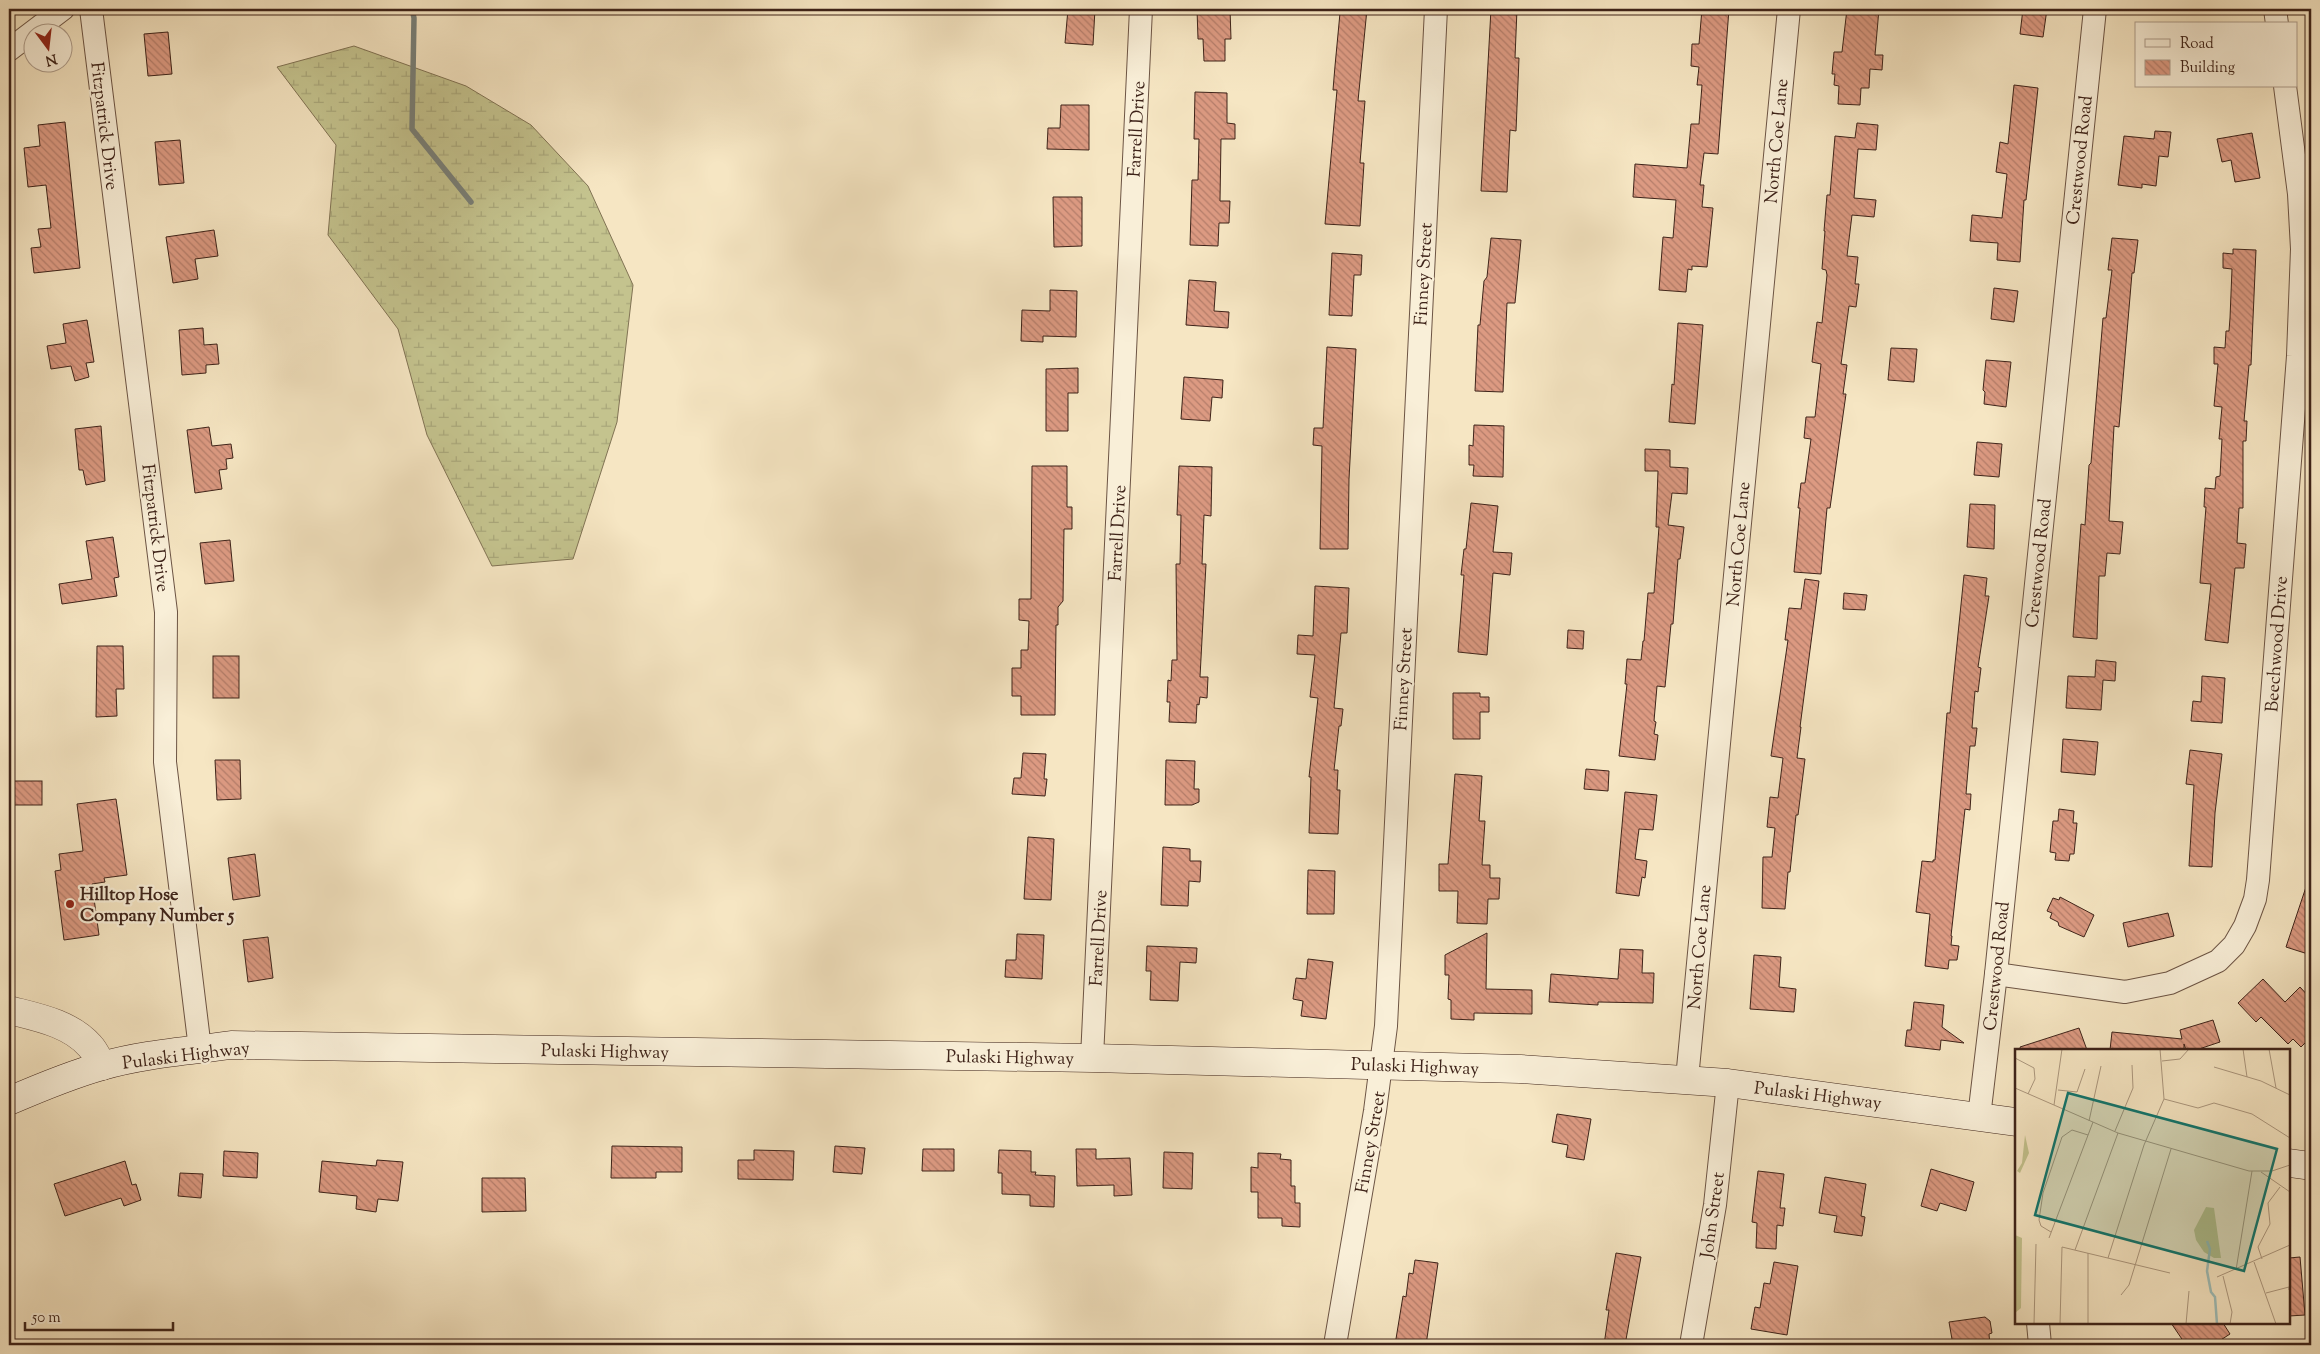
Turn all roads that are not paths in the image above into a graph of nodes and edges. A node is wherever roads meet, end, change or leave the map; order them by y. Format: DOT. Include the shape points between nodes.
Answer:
graph roads {
  1 [pos="63,9"];
  2 [pos="91,9"];
  3 [pos="1141,9"];
  4 [pos="1436,9"];
  5 [pos="1789,9"];
  6 [pos="2095,9"];
  7 [pos="2275,9"];
  8 [pos="2277,22"];
  9 [pos="9,50"];
  10 [pos="2285,88"];
  11 [pos="1996,974"];
  12 [pos="9,1010"];
  13 [pos="200,1049"];
  14 [pos="1092,1058"];
  15 [pos="1382,1064"];
  16 [pos="102,1066"];
  17 [pos="1687,1079"];
  18 [pos="1728,1084"];
  19 [pos="9,1102"];
  20 [pos="1979,1117"];
  21 [pos="2015,1122"];
  22 [pos="2290,1163"];
  23 [pos="2311,1166"];
  24 [pos="2038,1324"];
  25 [pos="1336,1345"];
  26 [pos="1691,1345"];
  27 [pos="2040,1345"];
  1 -- 9 [label="street"];
  2 -- 13 [label="street, Fitzpatrick Drive" via="166,612 165,762"];
  3 -- 14 [label="street, Farrell Drive"];
  4 -- 15 [label="street, Finney Street"];
  5 -- 17 [label="street, North Coe Lane"];
  6 -- 11 [label="street, Crestwood Road"];
  7 -- 8 [label="street"];
  10 -- 11 [label="street, Beechwood Drive" via="2299,194 2302,249 2298,356 2254,900 2245,926 2224,956 2170,983 2125,992"];
  11 -- 20 [label="street, Crestwood Road"];
  12 -- 16 [label="main road" via="52,1021 80,1037 91,1046"];
  13 -- 14 [label="main road, Pulaski Highway" via="231,1045"];
  13 -- 16 [label="main road, Pulaski Highway"];
  14 -- 15 [label="main road, Pulaski Highway"];
  15 -- 17 [label="main road, Pulaski Highway"];
  15 -- 25 [label="street, Finney Street"];
  16 -- 19 [label="main road, Pulaski Highway" via="48,1084"];
  17 -- 18 [label="main road, Pulaski Highway"];
  18 -- 20 [label="main road, Pulaski Highway"];
  18 -- 26 [label="street, John Street" via="1715,1205"];
  20 -- 21 [label="main road, Pulaski Highway"];
  22 -- 23 [label="main road"];
  24 -- 27 [label="street"];
}
